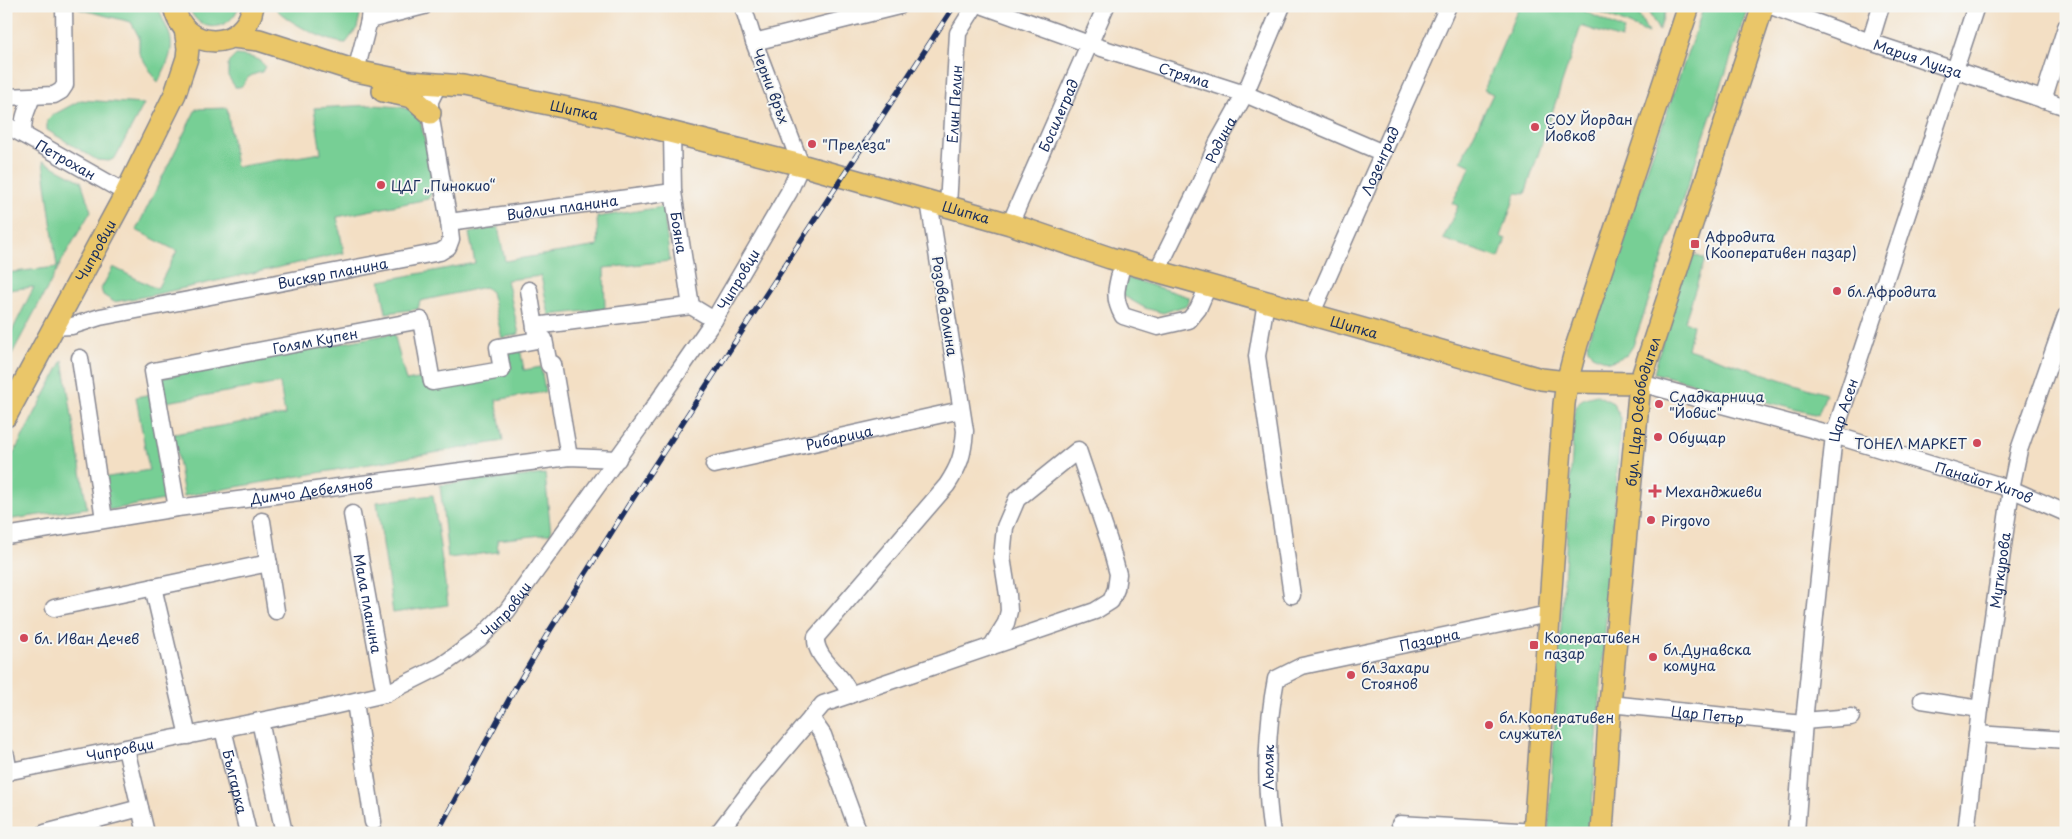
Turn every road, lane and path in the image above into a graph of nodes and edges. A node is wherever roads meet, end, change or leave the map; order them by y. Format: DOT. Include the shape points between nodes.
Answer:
graph roads {
  1 [pos="64,6"];
  2 [pos="174,6"];
  3 [pos="254,6"];
  4 [pos="424,6"];
  5 [pos="743,6"];
  6 [pos="899,6"];
  7 [pos="975,6"];
  8 [pos="984,6"];
  9 [pos="1106,6"];
  10 [pos="1282,6"];
  11 [pos="1448,6"];
  12 [pos="1689,6"];
  13 [pos="1763,6"];
  14 [pos="1770,6"];
  15 [pos="1881,6"];
  16 [pos="1976,6"];
  17 [pos="369,13"];
  18 [pos="2066,27"];
  19 [pos="184,29"];
  20 [pos="224,39"];
  21 [pos="754,42"];
  22 [pos="1870,42"];
  23 [pos="1089,44"];
  24 [pos="289,49"];
  25 [pos="320,60"];
  26 [pos="356,71"];
  27 [pos="1955,71"];
  28 [pos="180,84"];
  29 [pos="438,85"];
  30 [pos="1245,94"];
  31 [pos="32,97"];
  32 [pos="6,98"];
  33 [pos="2043,100"];
  34 [pos="2066,107"];
  35 [pos="430,113"];
  36 [pos="6,125"];
  37 [pos="672,132"];
  38 [pos="24,135"];
  39 [pos="1382,153"];
  40 [pos="801,165"];
  41 [pos="673,192"];
  42 [pos="126,193"];
  43 [pos="938,204"];
  44 [pos="449,222"];
  45 [pos="1010,224"];
  46 [pos="1123,262"];
  47 [pos="1157,271"];
  48 [pos="1208,286"];
  49 [pos="528,290"];
  50 [pos="1266,302"];
  51 [pos="691,306"];
  52 [pos="1311,315"];
  53 [pos="2066,316"];
  54 [pos="714,320"];
  55 [pos="52,328"];
  56 [pos="536,333"];
  57 [pos="80,358"];
  58 [pos="1567,382"];
  59 [pos="1640,382"];
  60 [pos="962,410"];
  61 [pos="6,416"];
  62 [pos="1834,435"];
  63 [pos="569,457"];
  64 [pos="618,460"];
  65 [pos="714,464"];
  66 [pos="2011,489"];
  67 [pos="177,508"];
  68 [pos="2066,513"];
  69 [pos="352,514"];
  70 [pos="104,518"];
  71 [pos="262,521"];
  72 [pos="6,536"];
  73 [pos="269,563"];
  74 [pos="153,587"];
  75 [pos="1292,595"];
  76 [pos="54,608"];
  77 [pos="276,611"];
  78 [pos="1548,614"];
  79 [pos="991,647"];
  80 [pos="384,694"];
  81 [pos="850,695"];
  82 [pos="1272,700"];
  83 [pos="1922,700"];
  84 [pos="355,702"];
  85 [pos="1610,704"];
  86 [pos="1980,708"];
  87 [pos="1851,717"];
  88 [pos="811,718"];
  89 [pos="260,721"];
  90 [pos="1803,722"];
  91 [pos="223,729"];
  92 [pos="1977,734"];
  93 [pos="188,736"];
  94 [pos="2066,740"];
  95 [pos="126,749"];
  96 [pos="7,766"];
  97 [pos="140,808"];
  98 [pos="373,822"];
  99 [pos="1400,824"];
  100 [pos="45,833"];
  101 [pos="146,833"];
  102 [pos="248,833"];
  103 [pos="284,833"];
  104 [pos="718,833"];
  105 [pos="859,833"];
  106 [pos="1272,833"];
  107 [pos="1534,833"];
  108 [pos="1602,833"];
  109 [pos="1796,833"];
  110 [pos="1966,833"];
  1 -- 31 [label="street" via="65,85 62,92 54,95"];
  2 -- 19 [label="main road"];
  3 -- 20 [label="main road, Шипка" via="247,22"];
  3 -- 24 [label="main road, Шипка" via="264,25"];
  4 -- 17 [label="street"];
  5 -- 21 [label="street, Черни връх"];
  6 -- 21 [label="street"];
  7 -- 43 [label="street, Елин Пелин" via="958,32"];
  8 -- 23 [label="street, Стряма"];
  9 -- 23 [label="street, Босилеград"];
  10 -- 30 [label="street, Родина"];
  11 -- 39 [label="street, Лозенград"];
  12 -- 58 [label="main road"];
  13 -- 59 [label="main road, бул. Цар Освободител"];
  14 -- 22 [label="street, Мария Луиза"];
  15 -- 22 [label="street"];
  16 -- 27 [label="street, Цар Асен"];
  17 -- 26 [label="street"];
  18 -- 33 [label="street"];
  19 -- 20 [label="main road, Шипка" via="202,40"];
  19 -- 28 [label="main road, Чипровци" via="188,48"];
  20 -- 24 [label="main road, Шипка" via="249,37"];
  20 -- 28 [label="main road, Чипровци" via="201,56"];
  21 -- 40 [label="street, Черни връх"];
  22 -- 27 [label="street, Мария Луиза"];
  23 -- 30 [label="street, Стряма"];
  23 -- 45 [label="street, Босилеград"];
  24 -- 25 [label="main road, Шипка"];
  25 -- 26 [label="main road, Шипка"];
  25 -- 35 [label="main road" via="344,80 412,97"];
  26 -- 29 [label="main road, Шипка"];
  27 -- 33 [label="street, Мария Луиза"];
  27 -- 62 [label="street, Цар Асен"];
  28 -- 42 [label="main road, Чипровци"];
  29 -- 35 [label="street, Вискяр планина" via="432,93"];
  29 -- 37 [label="main road, Шипка" via="463,86"];
  30 -- 39 [label="street, Стряма"];
  30 -- 47 [label="street, Родина" via="1217,144"];
  31 -- 32 [label="street"];
  31 -- 38 [label="street" via="24,116"];
  33 -- 34 [label="street, Мария Луиза"];
  35 -- 44 [label="street, Вискяр планина"];
  36 -- 38 [label="street, Петрохан"];
  37 -- 40 [label="main road, Шипка"];
  37 -- 41 [label="street, Бояна"];
  38 -- 42 [label="street, Петрохан"];
  39 -- 52 [label="street, Лозенград"];
  40 -- 43 [label="main road, Шипка"];
  40 -- 54 [label="street, Чипровци" via="789,192"];
  41 -- 44 [label="street, Видлич планина"];
  41 -- 51 [label="street, Бояна"];
  42 -- 55 [label="main road, Чипровци"];
  43 -- 45 [label="main road, Шипка"];
  43 -- 60 [label="street, Розова долина"];
  44 -- 55 [label="street, Вискяр планина" via="451,239 448,247 440,252"];
  45 -- 46 [label="main road, Шипка"];
  46 -- 47 [label="main road, Шипка"];
  46 -- 48 [label="street" via="1116,303 1123,316 1158,326 1189,320"];
  47 -- 48 [label="main road, Шипка"];
  48 -- 50 [label="main road, Шипка"];
  49 -- 56 [label="street"];
  50 -- 52 [label="main road, Шипка"];
  50 -- 75 [label="street" via="1257,356"];
  51 -- 54 [label="street"];
  51 -- 56 [label="street"];
  52 -- 58 [label="main road, Шипка" via="1541,379"];
  53 -- 66 [label="street, Муткурова" via="2019,450"];
  54 -- 64 [label="street, Чипровци"];
  55 -- 61 [label="main road, Чипровци"];
  56 -- 63 [label="street" via="544,339 548,365 553,364"];
  56 -- 67 [label="street, Голям Купен" via="498,347 502,370 432,382 421,320 153,371"];
  57 -- 70 [label="street"];
  58 -- 59 [label="main road, Шипка"];
  58 -- 78 [label="main road"];
  59 -- 62 [label="street, Панайот Хитов"];
  59 -- 85 [label="main road, бул. Цар Освободител"];
  60 -- 65 [label="street, Рибарица"];
  60 -- 81 [label="street, Розова долина" via="964,452 959,467 816,637 819,653 846,684"];
  62 -- 66 [label="street, Панайот Хитов"];
  62 -- 90 [label="street, Цар Асен"];
  63 -- 64 [label="street, Димчо Дебелянов"];
  63 -- 67 [label="street, Димчо Дебелянов"];
  64 -- 80 [label="street, Чипровци" via="507,612 479,640 441,666"];
  66 -- 68 [label="street, Панайот Хитов"];
  66 -- 86 [label="street, Муткурова"];
  67 -- 70 [label="street, Димчо Дебелянов"];
  69 -- 80 [label="street, Мала планина"];
  70 -- 72 [label="street, Димчо Дебелянов"];
  71 -- 73 [label="street"];
  73 -- 74 [label="street"];
  73 -- 77 [label="street"];
  74 -- 76 [label="street"];
  74 -- 93 [label="street"];
  78 -- 82 [label="street, Пазарна" via="1302,666 1276,679"];
  78 -- 107 [label="main road"];
  79 -- 79 [label="street" via="1006,623 1009,611 1002,557 1005,527 1016,499 1078,450 1118,574 1111,601 1095,611"];
  79 -- 81 [label="street"];
  80 -- 84 [label="street, Чипровци"];
  81 -- 88 [label="street" via="823,704"];
  82 -- 106 [label="street, Люляк" via="1267,807"];
  83 -- 86 [label="street"];
  84 -- 89 [label="street, Чипровци"];
  84 -- 98 [label="street"];
  85 -- 90 [label="street, Цар Петър"];
  85 -- 108 [label="main road, бул. Цар Освободител"];
  86 -- 92 [label="street, Муткурова"];
  87 -- 90 [label="street, Цар Петър"];
  88 -- 104 [label="street"];
  88 -- 105 [label="street" via="823,735"];
  89 -- 91 [label="street, Чипровци"];
  89 -- 103 [label="street"];
  90 -- 109 [label="street, Цар Асен"];
  91 -- 93 [label="street, Чипровци"];
  91 -- 102 [label="street, Българка"];
  92 -- 94 [label="street"];
  92 -- 110 [label="street, Муткурова"];
  93 -- 95 [label="street, Чипровци"];
  95 -- 96 [label="street, Чипровци"];
  95 -- 97 [label="street"];
  97 -- 100 [label="street"];
  97 -- 101 [label="street"];
  99 -- 107 [label="street"];
}
